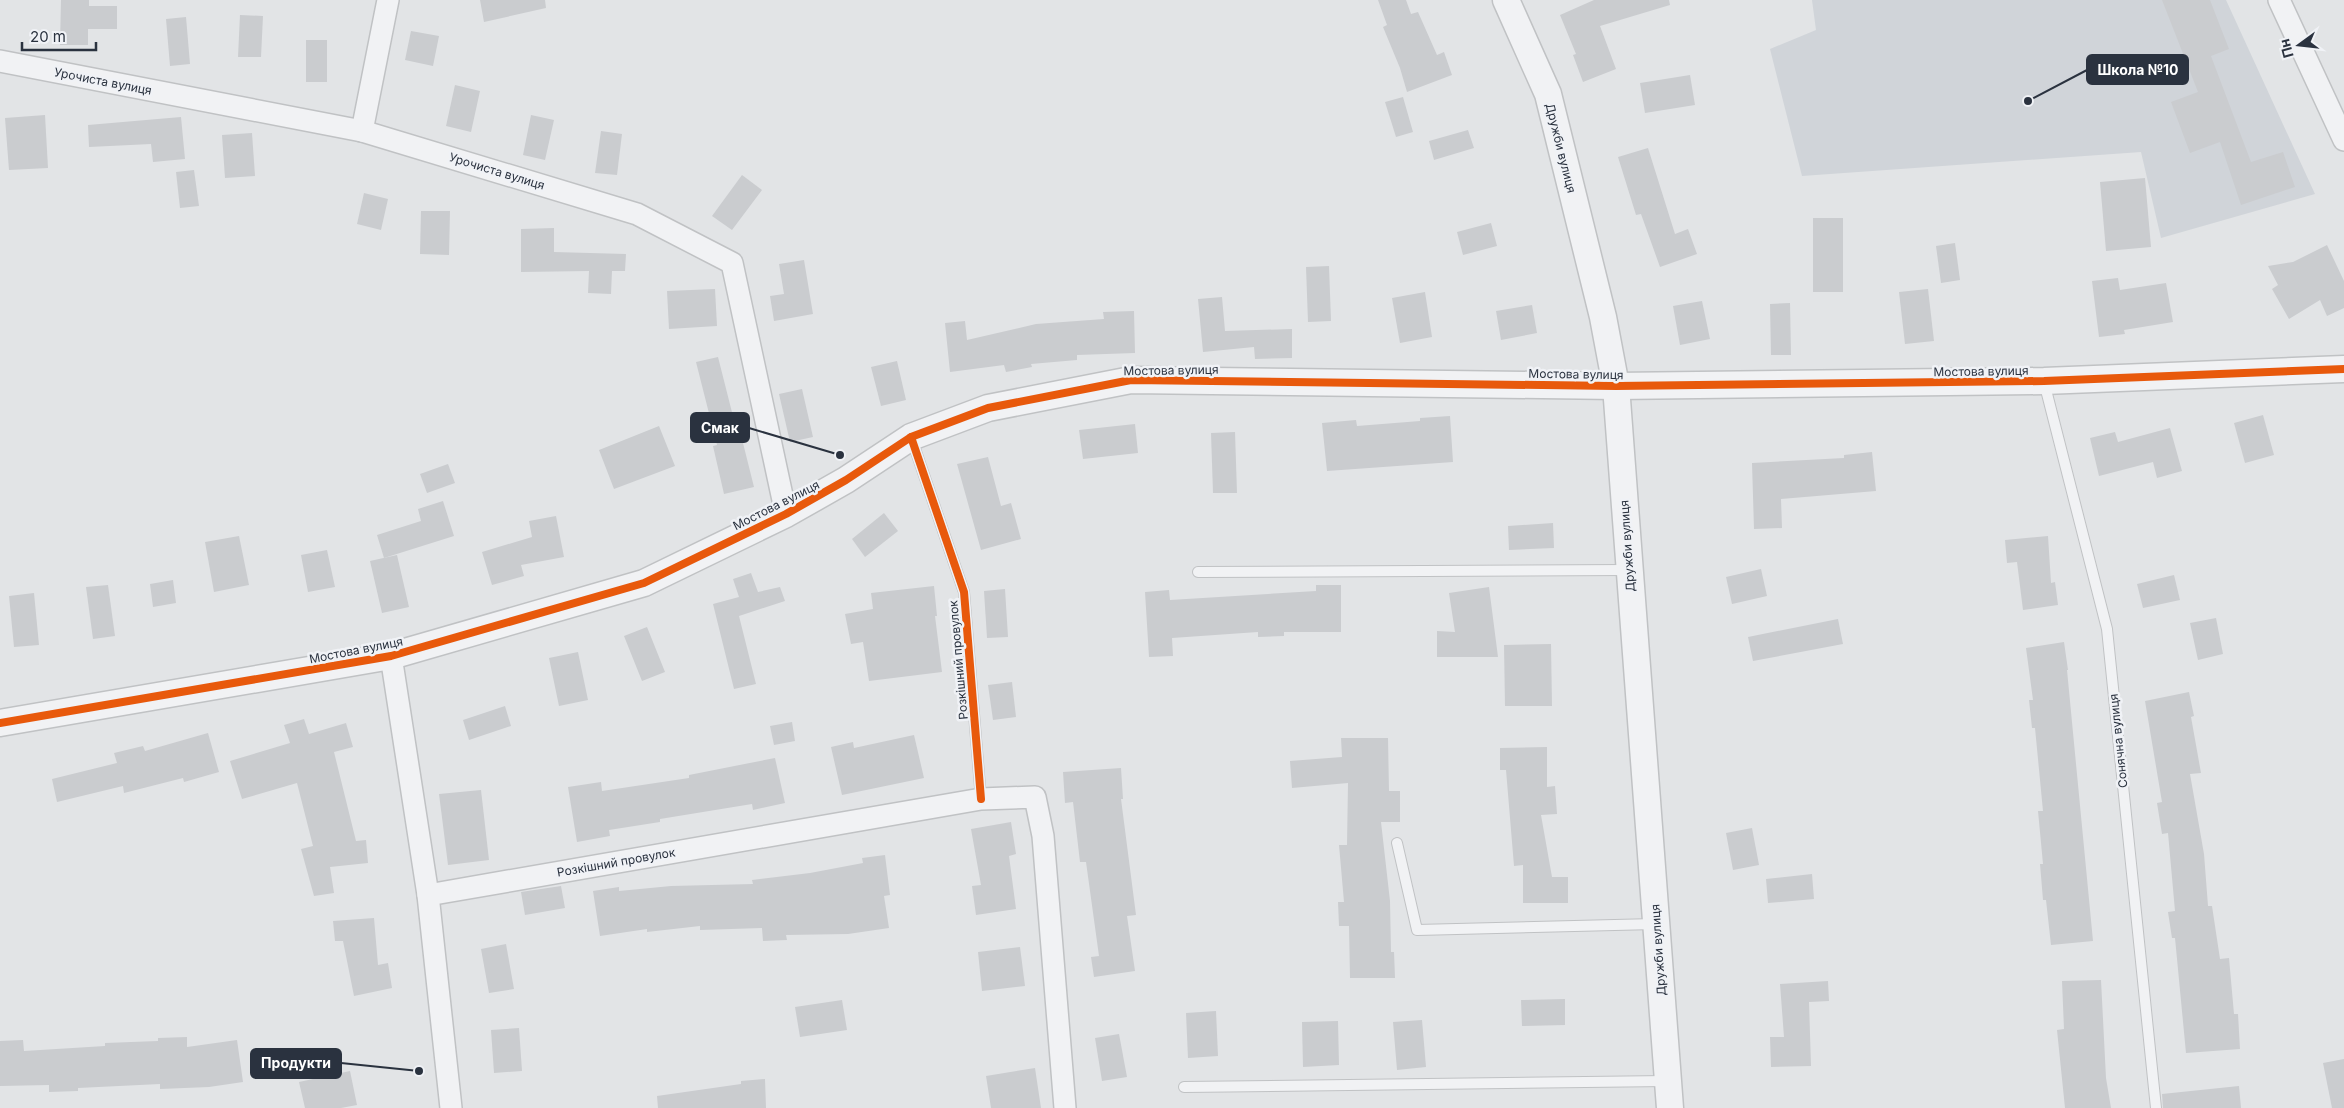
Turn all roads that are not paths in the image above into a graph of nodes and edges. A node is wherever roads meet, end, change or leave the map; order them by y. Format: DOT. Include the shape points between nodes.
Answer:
graph roads {
  1 [pos="388,0"];
  2 [pos="1506,0"];
  3 [pos="2279,0"];
  4 [pos="0,61"];
  5 [pos="362,131"];
  6 [pos="2344,140"];
  7 [pos="2344,369"];
  8 [pos="2044,381"];
  9 [pos="1616,386"];
  10 [pos="911,437"];
  11 [pos="786,514"];
  12 [pos="1628,570"];
  13 [pos="1198,572"];
  14 [pos="391,656"];
  15 [pos="0,722"];
  16 [pos="981,799"];
  17 [pos="1397,843"];
  18 [pos="428,895"];
  19 [pos="1656,924"];
  20 [pos="1668,1080"];
  21 [pos="1184,1087"];
  22 [pos="451,1108"];
  23 [pos="1065,1108"];
  24 [pos="1670,1108"];
  25 [pos="2156,1108"];
  1 -- 5 [label="street"];
  2 -- 9 [label="street, Дружби вулиця" via="1548,94 1603,317"];
  3 -- 6 [label="street"];
  4 -- 5 [label="street, Урочиста вулиця"];
  5 -- 11 [label="street, Урочиста вулиця" via="637,214 732,263"];
  7 -- 8 [label="street, Мостова вулиця"];
  8 -- 9 [label="street, Мостова вулиця"];
  8 -- 25 [label="lane, Сонячна вулиця" via="2107,630"];
  9 -- 10 [label="street, Мостова вулиця" via="1131,380 988,408"];
  9 -- 12 [label="street, Дружби вулиця"];
  10 -- 11 [label="street, Мостова вулиця" via="846,480"];
  10 -- 16 [label="lane, Розкішний провулок" via="964,592"];
  11 -- 14 [label="street, Мостова вулиця" via="644,583"];
  12 -- 13 [label="lane"];
  12 -- 19 [label="street, Дружби вулиця"];
  14 -- 15 [label="street, Мостова вулиця"];
  14 -- 18 [label="street"];
  16 -- 18 [label="street, Розкішний провулок"];
  16 -- 23 [label="street, Розкішний провулок" via="1036,796 1043,836"];
  17 -- 19 [label="lane" via="1417,930"];
  18 -- 22 [label="street"];
  19 -- 20 [label="street, Дружби вулиця"];
  20 -- 21 [label="lane"];
  20 -- 24 [label="street, Дружби вулиця"];
}
